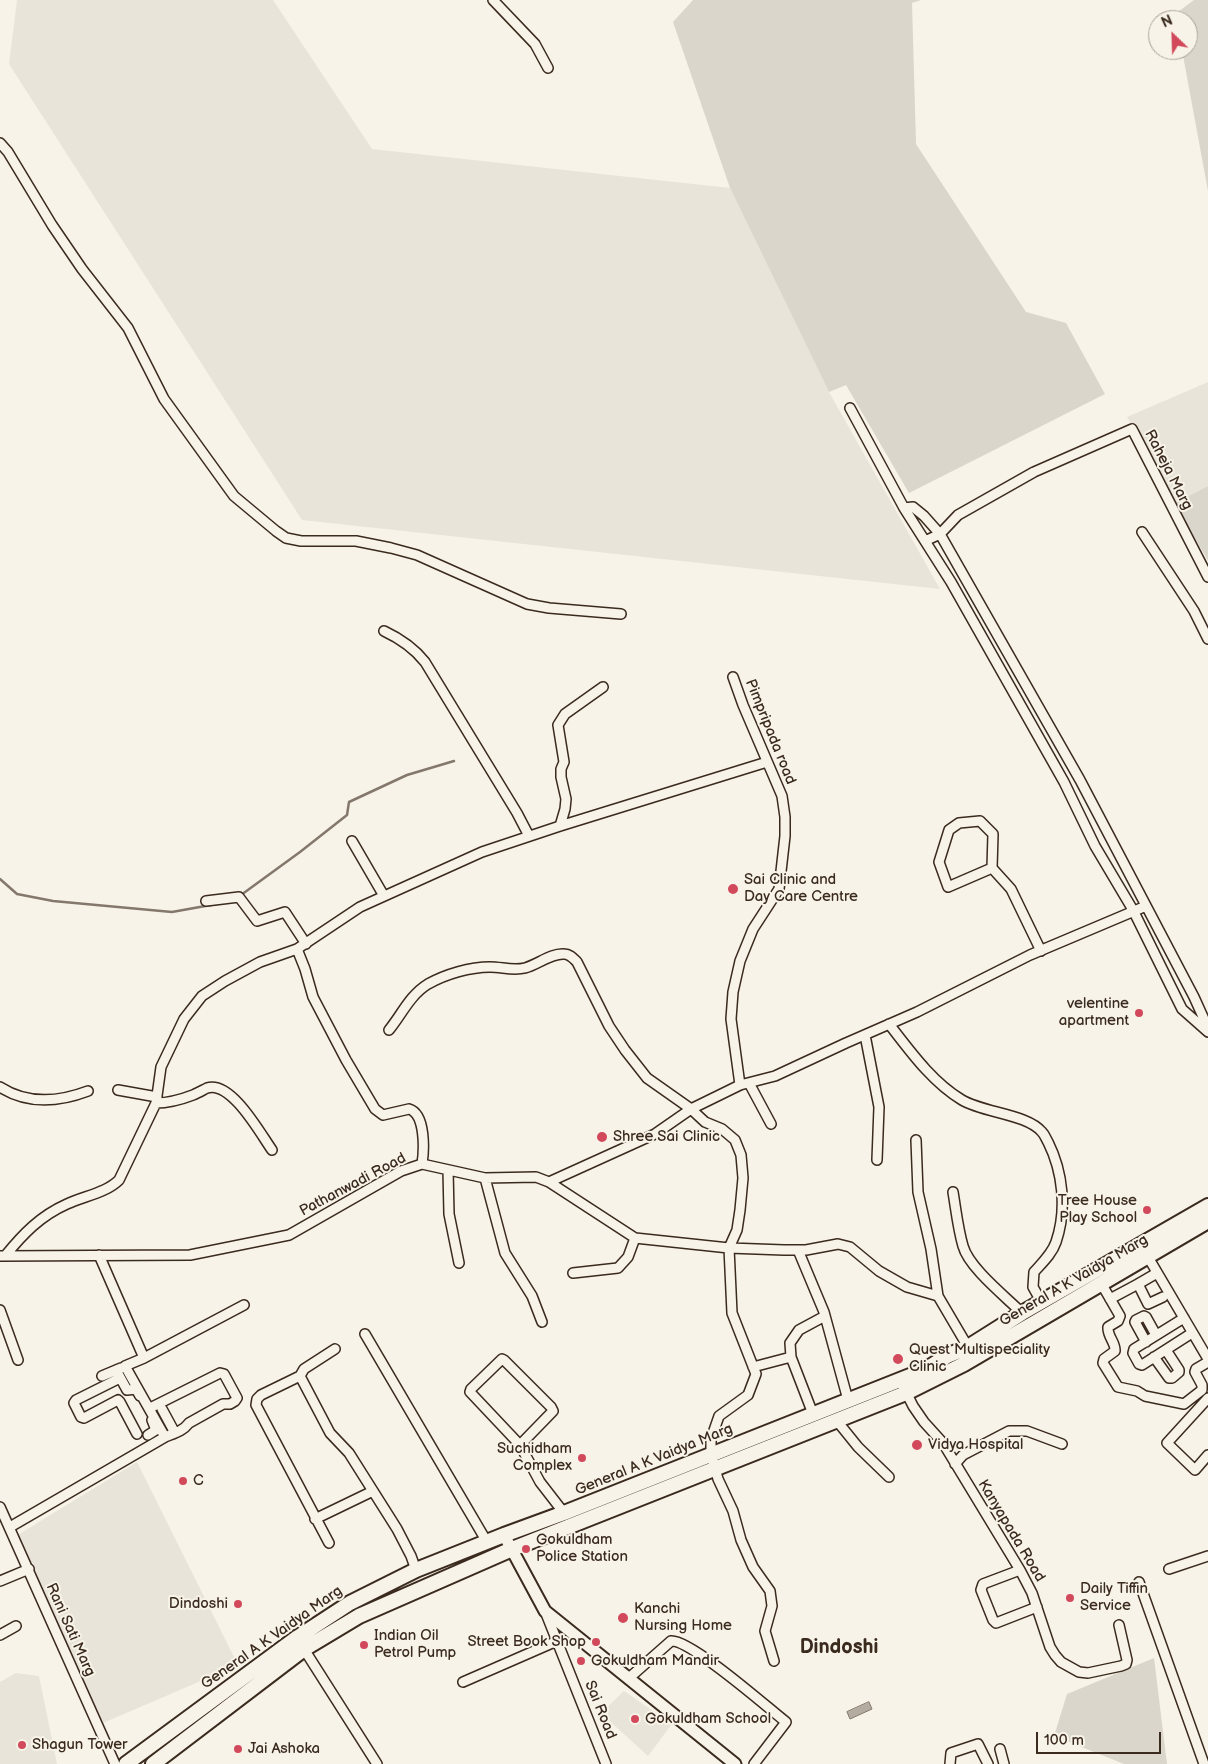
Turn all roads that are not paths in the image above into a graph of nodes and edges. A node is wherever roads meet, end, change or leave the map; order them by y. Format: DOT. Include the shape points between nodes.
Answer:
graph roads {
  1 [pos="493,0"];
  2 [pos="548,68"];
  3 [pos="0,143"];
  4 [pos="4,154"];
  5 [pos="850,408"];
  6 [pos="904,508"];
  7 [pos="1142,532"];
  8 [pos="940,534"];
  9 [pos="925,541"];
  10 [pos="1208,577"];
  11 [pos="621,614"];
  12 [pos="384,631"];
  13 [pos="1208,640"];
  14 [pos="733,677"];
  15 [pos="603,687"];
  16 [pos="767,762"];
  17 [pos="560,826"];
  18 [pos="529,836"];
  19 [pos="352,840"];
  20 [pos="992,868"];
  21 [pos="384,896"];
  22 [pos="206,901"];
  23 [pos="1146,906"];
  24 [pos="1133,910"];
  25 [pos="306,944"];
  26 [pos="297,949"];
  27 [pos="1040,951"];
  28 [pos="889,1024"];
  29 [pos="1208,1028"];
  30 [pos="389,1030"];
  31 [pos="1208,1032"];
  32 [pos="866,1035"];
  33 [pos="745,1084"];
  34 [pos="0,1087"];
  35 [pos="118,1090"];
  36 [pos="88,1091"];
  37 [pos="156,1100"];
  38 [pos="691,1110"];
  39 [pos="771,1124"];
  40 [pos="916,1140"];
  41 [pos="272,1150"];
  42 [pos="877,1160"];
  43 [pos="422,1164"];
  44 [pos="448,1170"];
  45 [pos="485,1178"];
  46 [pos="549,1182"];
  47 [pos="953,1192"];
  48 [pos="1208,1206"];
  49 [pos="1208,1221"];
  50 [pos="635,1238"];
  51 [pos="729,1248"];
  52 [pos="798,1250"];
  53 [pos="99,1255"];
  54 [pos="2,1256"];
  55 [pos="1148,1257"];
  56 [pos="459,1263"];
  57 [pos="573,1273"];
  58 [pos="1157,1273"];
  59 [pos="1101,1283"];
  60 [pos="1138,1284"];
  61 [pos="938,1296"];
  62 [pos="1163,1297"];
  63 [pos="1110,1299"];
  64 [pos="1042,1302"];
  65 [pos="244,1305"];
  66 [pos="0,1310"];
  67 [pos="1022,1313"];
  68 [pos="825,1316"];
  69 [pos="1184,1318"];
  70 [pos="542,1322"];
  71 [pos="1192,1332"];
  72 [pos="365,1334"];
  73 [pos="1156,1335"];
  74 [pos="1146,1342"];
  75 [pos="968,1347"];
  76 [pos="335,1349"];
  77 [pos="1166,1350"];
  78 [pos="791,1357"];
  79 [pos="1154,1357"];
  80 [pos="144,1358"];
  81 [pos="18,1360"];
  82 [pos="1208,1360"];
  83 [pos="126,1366"];
  84 [pos="753,1367"];
  85 [pos="118,1374"];
  86 [pos="102,1376"];
  87 [pos="300,1376"];
  88 [pos="900,1380"];
  89 [pos="906,1394"];
  90 [pos="1208,1398"];
  91 [pos="848,1400"];
  92 [pos="150,1408"];
  93 [pos="162,1409"];
  94 [pos="813,1414"];
  95 [pos="837,1421"];
  96 [pos="175,1433"];
  97 [pos="137,1434"];
  98 [pos="148,1435"];
  99 [pos="166,1437"];
  100 [pos="1062,1444"];
  101 [pos="520,1445"];
  102 [pos="711,1454"];
  103 [pos="1208,1455"];
  104 [pos="955,1464"];
  105 [pos="715,1470"];
  106 [pos="889,1477"];
  107 [pos="373,1491"];
  108 [pos="0,1507"];
  109 [pos="564,1513"];
  110 [pos="315,1519"];
  111 [pos="10,1527"];
  112 [pos="504,1535"];
  113 [pos="487,1542"];
  114 [pos="328,1543"];
  115 [pos="512,1549"];
  116 [pos="1208,1556"];
  117 [pos="1169,1569"];
  118 [pos="26,1570"];
  119 [pos="416,1570"];
  120 [pos="1020,1570"];
  121 [pos="0,1581"];
  122 [pos="1139,1582"];
  123 [pos="1037,1607"];
  124 [pos="545,1611"];
  125 [pos="1119,1625"];
  126 [pos="16,1626"];
  127 [pos="0,1634"];
  128 [pos="557,1641"];
  129 [pos="301,1643"];
  130 [pos="774,1662"];
  131 [pos="629,1678"];
  132 [pos="463,1682"];
  133 [pos="1000,1749"];
  134 [pos="115,1764"];
  135 [pos="126,1764"];
  136 [pos="153,1764"];
  137 [pos="377,1764"];
  138 [pos="606,1764"];
  139 [pos="735,1764"];
  140 [pos="754,1764"];
  141 [pos="950,1764"];
  142 [pos="988,1764"];
  143 [pos="1004,1764"];
  144 [pos="1204,1764"];
  1 -- 2 [label="street" via="535,44"];
  3 -- 4 [label="street"];
  4 -- 11 [label="street" via="82,269 128,328 170,406 234,496 276,532 286,538 356,541 417,555 527,604"];
  5 -- 6 [label="street"];
  6 -- 8 [label="street" via="913,507"];
  6 -- 9 [label="street"];
  7 -- 13 [label="street" via="1194,611"];
  8 -- 9 [label="street"];
  8 -- 10 [label="street, Raheja Marg" via="958,515 1034,472 1132,429"];
  8 -- 23 [label="street" via="1080,780"];
  9 -- 24 [label="street" via="1064,782 1095,846"];
  12 -- 18 [label="street" via="404,642 425,662"];
  14 -- 16 [label="street, Pimpripada road"];
  15 -- 17 [label="street" via="565,714 558,725 564,762 561,777 566,799"];
  16 -- 17 [label="street"];
  16 -- 33 [label="street, Pimpripada road" via="782,796 785,836 779,889 753,929 740,961 733,992 731,1019"];
  17 -- 18 [label="street"];
  18 -- 21 [label="street" via="482,852"];
  19 -- 21 [label="street"];
  20 -- 20 [label="street" via="948,887 940,862 949,830 960,822 980,820 993,834"];
  20 -- 27 [label="street" via="1011,889"];
  21 -- 25 [label="street" via="360,907"];
  22 -- 25 [label="street" via="239,897 257,921 285,912"];
  23 -- 24 [label="street"];
  23 -- 29 [label="street"];
  24 -- 27 [label="street"];
  24 -- 31 [label="street" via="1182,1009"];
  25 -- 26 [label="street"];
  26 -- 37 [label="street" via="260,962 202,996 184,1019 161,1067"];
  26 -- 43 [label="street" via="312,997 375,1109 383,1115 409,1109 416,1114 424,1140"];
  27 -- 28 [label="street"];
  28 -- 32 [label="street"];
  28 -- 64 [label="street" via="937,1082 963,1100 1028,1122 1042,1132 1055,1158 1062,1211 1056,1243 1034,1272 1033,1287"];
  30 -- 38 [label="street" via="409,1000 427,985 449,974 490,967 524,968 555,955 572,956 609,1026 646,1078"];
  32 -- 33 [label="street" via="775,1076"];
  32 -- 42 [label="street" via="880,1107"];
  33 -- 38 [label="street"];
  33 -- 39 [label="street"];
  34 -- 36 [label="street" via="34,1100 70,1098"];
  35 -- 37 [label="street"];
  37 -- 41 [label="street" via="173,1102 207,1088 216,1086 223,1089 247,1114"];
  37 -- 54 [label="street" via="120,1180 44,1216"];
  38 -- 46 [label="street" via="655,1134"];
  38 -- 51 [label="street" via="735,1140 741,1155 740,1210 737,1230"];
  40 -- 61 [label="street" via="918,1192"];
  43 -- 44 [label="street, Pathanwadi Road"];
  43 -- 53 [label="street, Pathanwadi Road" via="401,1171 289,1235 190,1254"];
  44 -- 45 [label="street, Pathanwadi Road"];
  44 -- 56 [label="street" via="450,1214"];
  45 -- 46 [label="street, Pathanwadi Road" via="536,1177"];
  45 -- 70 [label="street" via="505,1253 532,1296"];
  46 -- 50 [label="street, Pathanwadi Road"];
  47 -- 67 [label="street" via="968,1258"];
  48 -- 64 [label="main road, General A K Vaidya Marg"];
  49 -- 55 [label="main road, General A K Vaidya Marg"];
  50 -- 51 [label="street, Pathanwadi Road"];
  50 -- 57 [label="street" via="628,1256 618,1268"];
  51 -- 52 [label="street, Pathanwadi Road"];
  51 -- 84 [label="street" via="732,1313"];
  52 -- 61 [label="street, Pathanwadi Road" via="838,1244 850,1247 879,1272 907,1287"];
  52 -- 68 [label="street"];
  53 -- 54 [label="street, Pathanwadi Road"];
  53 -- 80 [label="street"];
  55 -- 58 [label="street"];
  55 -- 59 [label="main road, General A K Vaidya Marg"];
  58 -- 60 [label="street"];
  58 -- 69 [label="street"];
  59 -- 63 [label="street"];
  59 -- 89 [label="main road, General A K Vaidya Marg" via="964,1364"];
  60 -- 62 [label="street" via="1148,1304"];
  60 -- 63 [label="street"];
  61 -- 75 [label="street"];
  63 -- 82 [label="street" via="1120,1316 1108,1327 1115,1351 1104,1359 1103,1364 1118,1387 1184,1404 1202,1390 1195,1372"];
  64 -- 67 [label="main road, General A K Vaidya Marg"];
  65 -- 80 [label="street"];
  66 -- 81 [label="street"];
  67 -- 75 [label="main road, General A K Vaidya Marg"];
  68 -- 78 [label="street" via="794,1336 790,1343"];
  68 -- 91 [label="street"];
  69 -- 71 [label="street"];
  69 -- 73 [label="street"];
  71 -- 77 [label="street"];
  71 -- 82 [label="street"];
  72 -- 113 [label="street"];
  73 -- 74 [label="street"];
  73 -- 74 [label="street" via="1146,1317 1136,1320"];
  74 -- 79 [label="street" via="1133,1353 1142,1365"];
  75 -- 88 [label="main road, General A K Vaidya Marg"];
  76 -- 87 [label="street" via="304,1369"];
  77 -- 79 [label="street"];
  77 -- 79 [label="street" via="1179,1370 1172,1378"];
  78 -- 84 [label="street"];
  78 -- 94 [label="street"];
  80 -- 83 [label="street"];
  83 -- 85 [label="street"];
  83 -- 92 [label="street"];
  84 -- 102 [label="street" via="756,1374 748,1394 719,1416 711,1439"];
  85 -- 86 [label="street"];
  85 -- 97 [label="street" via="74,1403 84,1418 118,1400"];
  85 -- 98 [label="street" via="127,1390 136,1389 156,1427"];
  87 -- 107 [label="street" via="330,1433 349,1453"];
  87 -- 110 [label="street" via="261,1395 256,1405"];
  88 -- 89 [label="street, Kanyapada Road"];
  88 -- 91 [label="main road, General A K Vaidya Marg"];
  89 -- 95 [label="main road, General A K Vaidya Marg"];
  89 -- 104 [label="street, Kanyapada Road"];
  90 -- 103 [label="street" via="1167,1443 1195,1470"];
  91 -- 94 [label="main road, General A K Vaidya Marg"];
  92 -- 96 [label="street" via="220,1373 224,1374 236,1401 223,1404"];
  92 -- 99 [label="street"];
  93 -- 96 [label="street"];
  94 -- 102 [label="main road, General A K Vaidya Marg"];
  95 -- 105 [label="main road, General A K Vaidya Marg"];
  95 -- 106 [label="street"];
  96 -- 99 [label="street"];
  99 -- 111 [label="street"];
  100 -- 104 [label="street" via="1027,1431 1009,1431 963,1455"];
  101 -- 101 [label="street" via="470,1392 502,1359 553,1411"];
  101 -- 109 [label="street" via="540,1482"];
  102 -- 105 [label="street"];
  102 -- 109 [label="main road, General A K Vaidya Marg"];
  104 -- 120 [label="street, Kanyapada Road"];
  105 -- 115 [label="main road, General A K Vaidya Marg"];
  105 -- 130 [label="street" via="753,1567 770,1591 772,1606 766,1631"];
  107 -- 110 [label="street"];
  107 -- 119 [label="street" via="400,1535"];
  108 -- 111 [label="street, Rani Sati Marg"];
  109 -- 112 [label="main road, General A K Vaidya Marg"];
  110 -- 114 [label="street"];
  111 -- 118 [label="street, Rani Sati Marg"];
  112 -- 113 [label="main road, General A K Vaidya Marg"];
  112 -- 115 [label="street"];
  113 -- 119 [label="main road, General A K Vaidya Marg"];
  115 -- 124 [label="street"];
  115 -- 129 [label="main road, General A K Vaidya Marg"];
  116 -- 117 [label="street"];
  118 -- 121 [label="street"];
  118 -- 134 [label="street, Rani Sati Marg"];
  119 -- 129 [label="main road, General A K Vaidya Marg" via="350,1603"];
  120 -- 123 [label="street, Kanyapada Road"];
  120 -- 123 [label="street" via="983,1584 981,1590 993,1620 996,1623"];
  122 -- 144 [label="street"];
  123 -- 125 [label="street, Kanyapada Road" via="1055,1655 1079,1672 1126,1664"];
  124 -- 128 [label="street, Sai Road"];
  124 -- 131 [label="street"];
  126 -- 127 [label="street"];
  128 -- 132 [label="street"];
  128 -- 138 [label="street, Sai Road"];
  129 -- 135 [label="main road, General A K Vaidya Marg"];
  129 -- 136 [label="main road, General A K Vaidya Marg"];
  129 -- 137 [label="street"];
  131 -- 139 [label="street"];
  131 -- 140 [label="street" via="671,1641 697,1652 786,1722"];
  133 -- 143 [label="street"];
  141 -- 142 [label="street" via="951,1752 978,1744"];
}
